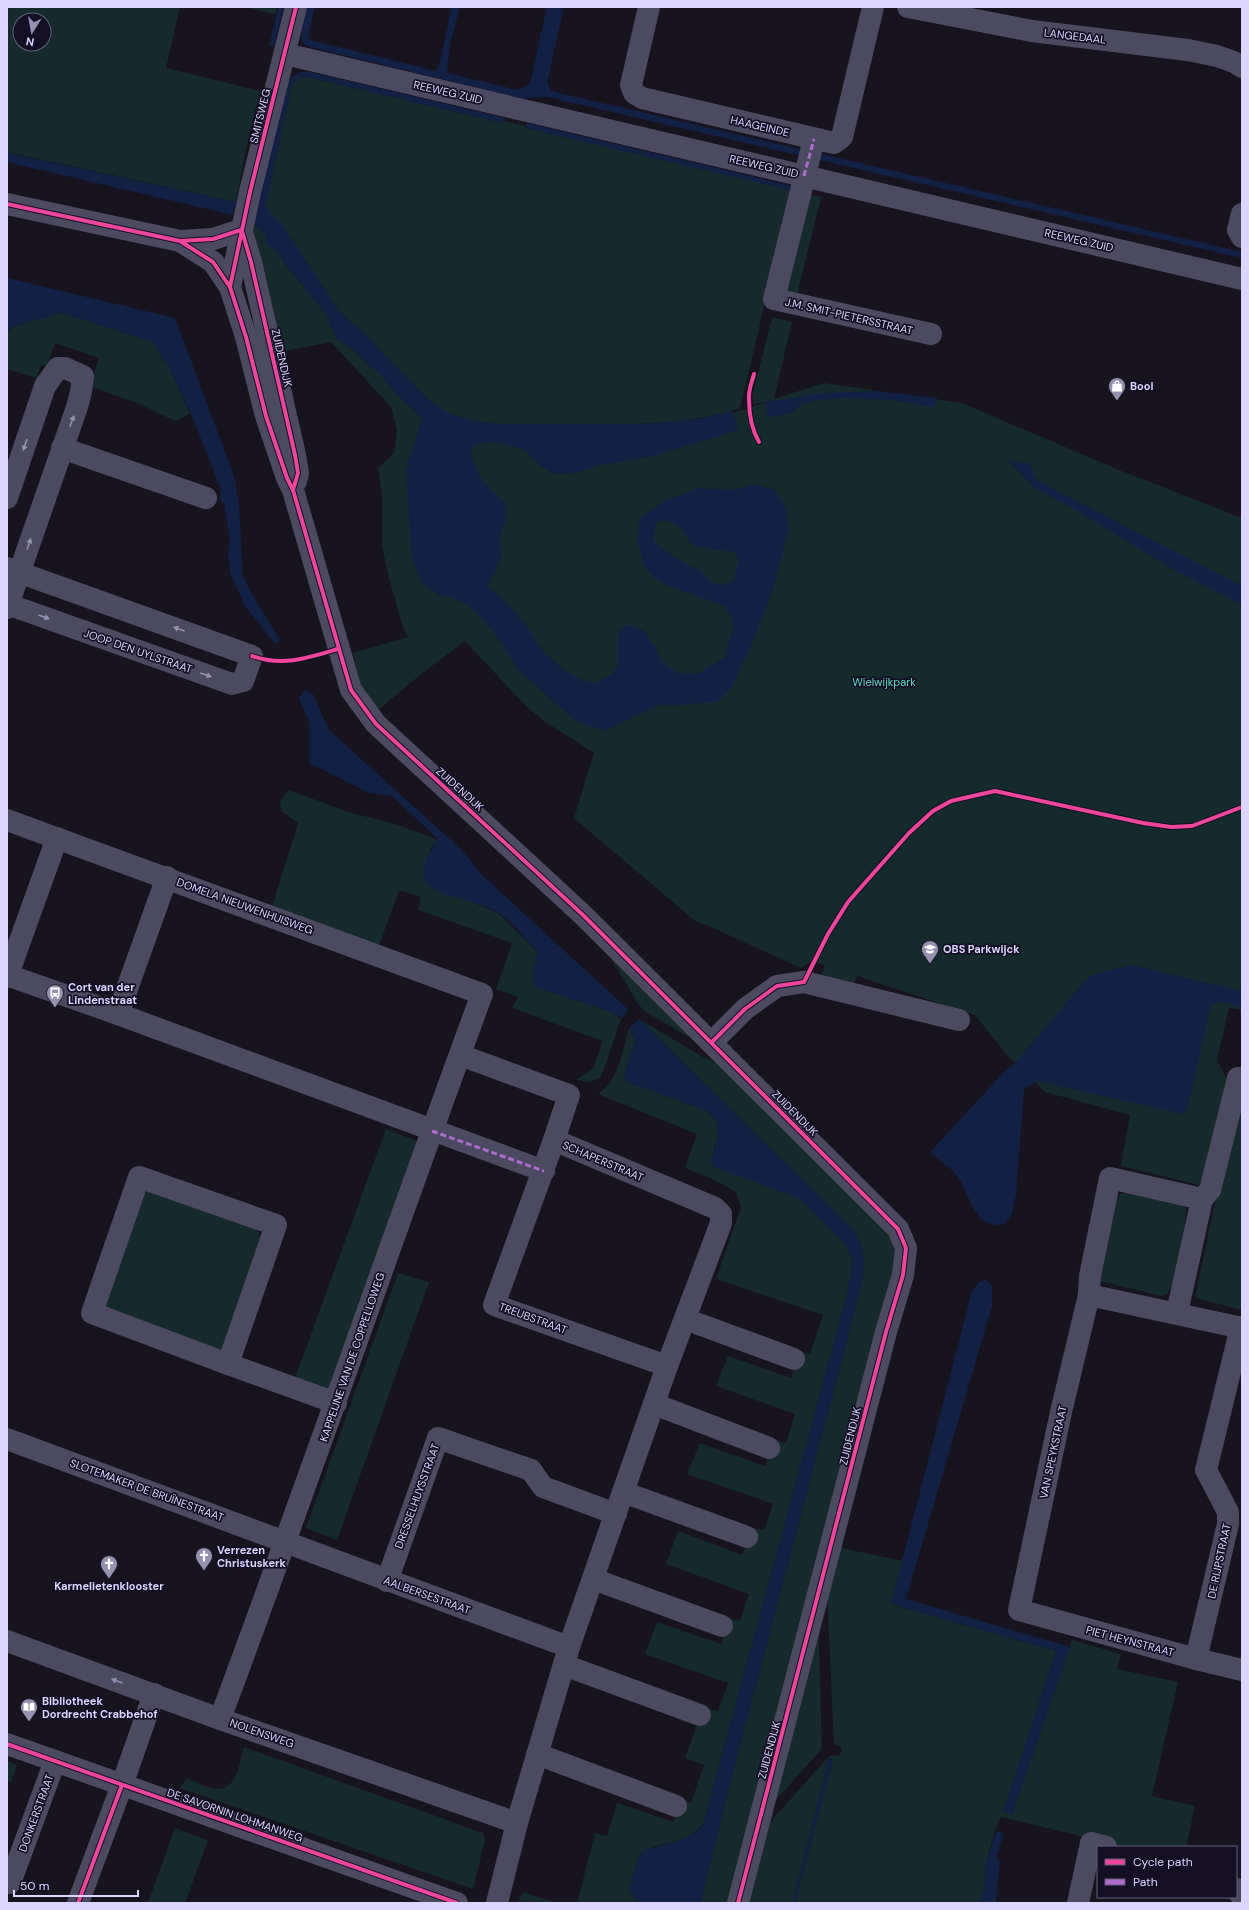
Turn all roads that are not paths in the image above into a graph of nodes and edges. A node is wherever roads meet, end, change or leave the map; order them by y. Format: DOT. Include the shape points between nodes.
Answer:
graph roads {
  1 [pos="296,7"];
  2 [pos="649,7"];
  3 [pos="873,7"];
  4 [pos="908,7"];
  5 [pos="285,54"];
  6 [pos="1242,67"];
  7 [pos="810,156"];
  8 [pos="7,204"];
  9 [pos="1242,214"];
  10 [pos="241,230"];
  11 [pos="1242,237"];
  12 [pos="180,241"];
  13 [pos="1242,279"];
  14 [pos="230,286"];
  15 [pos="931,334"];
  16 [pos="62,448"];
  17 [pos="293,490"];
  18 [pos="7,498"];
  19 [pos="206,498"];
  20 [pos="13,570"];
  21 [pos="7,605"];
  22 [pos="7,820"];
  23 [pos="57,838"];
  24 [pos="167,877"];
  25 [pos="7,976"];
  26 [pos="482,994"];
  27 [pos="118,1014"];
  28 [pos="959,1020"];
  29 [pos="712,1042"];
  30 [pos="460,1055"];
  31 [pos="1242,1079"];
  32 [pos="432,1131"];
  33 [pos="554,1140"];
  34 [pos="544,1171"];
  35 [pos="1202,1199"];
  36 [pos="1089,1295"];
  37 [pos="1177,1313"];
  38 [pos="685,1319"];
  39 [pos="1242,1328"];
  40 [pos="794,1360"];
  41 [pos="228,1364"];
  42 [pos="667,1366"];
  43 [pos="336,1403"];
  44 [pos="654,1404"];
  45 [pos="7,1439"];
  46 [pos="769,1448"];
  47 [pos="623,1492"];
  48 [pos="616,1514"];
  49 [pos="747,1537"];
  50 [pos="287,1541"];
  51 [pos="593,1579"];
  52 [pos="387,1581"];
  53 [pos="1019,1610"];
  54 [pos="722,1626"];
  55 [pos="7,1641"];
  56 [pos="567,1656"];
  57 [pos="1196,1659"];
  58 [pos="1242,1670"];
  59 [pos="154,1694"];
  60 [pos="700,1715"];
  61 [pos="220,1719"];
  62 [pos="7,1744"];
  63 [pos="537,1754"];
  64 [pos="55,1762"];
  65 [pos="122,1785"];
  66 [pos="676,1806"];
  67 [pos="517,1823"];
  68 [pos="1101,1846"];
  69 [pos="7,1882"];
  70 [pos="78,1903"];
  71 [pos="457,1903"];
  72 [pos="497,1903"];
  73 [pos="738,1903"];
  74 [pos="1078,1903"];
  1 -- 5 [label="street, SMITSWEG"];
  2 -- 7 [label="street, HAAGEINDE" via="631,84 634,93 642,98"];
  3 -- 7 [label="street, HAAGEINDE" via="842,137"];
  4 -- 6 [label="street, LANGEDAAL" via="1032,31 1188,50 1217,56"];
  5 -- 7 [label="street, REEWEG ZUID"];
  5 -- 10 [label="street, SMITSWEG"];
  7 -- 13 [label="street, REEWEG ZUID"];
  7 -- 15 [label="street, J.M. SMIT-PIETERSSTRAAT" via="774,299"];
  8 -- 12 [label="street, ZUIDENDIJK"];
  9 -- 11 [label="street" via="1238,230"];
  10 -- 12 [label="street, ZUIDENDIJK" via="214,239"];
  10 -- 14 [label="street, ZUIDENDIJK"];
  10 -- 17 [label="street, ZUIDENDIJK" via="251,262 295,455 298,473"];
  12 -- 14 [label="street, ZUIDENDIJK" via="213,262"];
  14 -- 17 [label="street, ZUIDENDIJK" via="266,416"];
  16 -- 18 [label="street, JOOP DEN UYLSTRAAT, one-way" via="79,400 83,376 65,368 58,368 45,386"];
  16 -- 19 [label="street"];
  20 -- 16 [label="street, JOOP DEN UYLSTRAAT, one-way"];
  17 -- 29 [label="street, ZUIDENDIJK" via="351,690 376,724 584,914"];
  20 -- 21 [label="street, JOOP DEN UYLSTRAAT"];
  21 -- 20 [label="street, JOOP DEN UYLSTRAAT, one-way" via="232,684 243,681 252,656"];
  22 -- 23 [label="street, DOMELA NIEUWENHUISWEG"];
  23 -- 24 [label="street, DOMELA NIEUWENHUISWEG"];
  23 -- 25 [label="street"];
  24 -- 26 [label="street, DOMELA NIEUWENHUISWEG"];
  24 -- 27 [label="street"];
  25 -- 27 [label="street"];
  26 -- 30 [label="street, KAPPEIJNE VAN DE COPPELLOWEG"];
  27 -- 32 [label="street"];
  28 -- 29 [label="street" via="804,982 777,986 745,1009"];
  29 -- 73 [label="street, ZUIDENDIJK" via="898,1229 906,1248 901,1282"];
  30 -- 32 [label="street, KAPPEIJNE VAN DE COPPELLOWEG"];
  30 -- 33 [label="street, SCHAPERSTRAAT" via="569,1095"];
  31 -- 35 [label="street" via="1238,1078 1210,1190"];
  32 -- 34 [label="street"];
  32 -- 43 [label="street, KAPPEIJNE VAN DE COPPELLOWEG"];
  33 -- 34 [label="street, TREUBSTRAAT"];
  33 -- 38 [label="street, SCHAPERSTRAAT" via="715,1208 721,1214 721,1223"];
  34 -- 42 [label="street, TREUBSTRAAT" via="494,1305"];
  35 -- 36 [label="street, VAN SPEYKSTRAAT" via="1110,1178 1090,1276"];
  35 -- 37 [label="street"];
  36 -- 37 [label="street"];
  36 -- 53 [label="street, VAN SPEYKSTRAAT"];
  37 -- 39 [label="street"];
  38 -- 40 [label="street"];
  38 -- 42 [label="street"];
  39 -- 57 [label="street, DE RIJPSTRAAT" via="1206,1470 1228,1512 1228,1524"];
  41 -- 41 [label="street" via="276,1225 139,1177 92,1313"];
  41 -- 43 [label="street"];
  42 -- 44 [label="street"];
  43 -- 50 [label="street, KAPPEIJNE VAN DE COPPELLOWEG"];
  44 -- 46 [label="street"];
  44 -- 47 [label="street"];
  45 -- 50 [label="street, SLOTEMAKER DE BRUÏNESTRAAT"];
  47 -- 48 [label="street"];
  47 -- 49 [label="street"];
  48 -- 51 [label="street"];
  48 -- 52 [label="street, DRESSELHUYSSTRAAT" via="543,1487 531,1470 438,1438"];
  50 -- 52 [label="street, AALBERSESTRAAT"];
  50 -- 61 [label="street, KAPPEIJNE VAN DE COPPELLOWEG"];
  51 -- 54 [label="street"];
  51 -- 56 [label="street"];
  52 -- 56 [label="street, AALBERSESTRAAT"];
  53 -- 57 [label="street, PIET HEYNSTRAAT"];
  59 -- 55 [label="street, NOLENSWEG, one-way"];
  56 -- 60 [label="street, AALBERSESTRAAT"];
  56 -- 63 [label="street"];
  57 -- 58 [label="street, PIET HEYNSTRAAT"];
  59 -- 61 [label="street, NOLENSWEG"];
  59 -- 65 [label="street"];
  61 -- 67 [label="street, NOLENSWEG"];
  62 -- 64 [label="street, DE SAVORNIN LOHMANWEG"];
  63 -- 66 [label="street"];
  63 -- 67 [label="street"];
  64 -- 65 [label="street, DE SAVORNIN LOHMANWEG"];
  64 -- 69 [label="street, DONKERSTRAAT" via="10,1883"];
  65 -- 70 [label="street"];
  65 -- 71 [label="street, DE SAVORNIN LOHMANWEG"];
  67 -- 72 [label="street"];
  68 -- 74 [label="street" via="1091,1844"];
}
